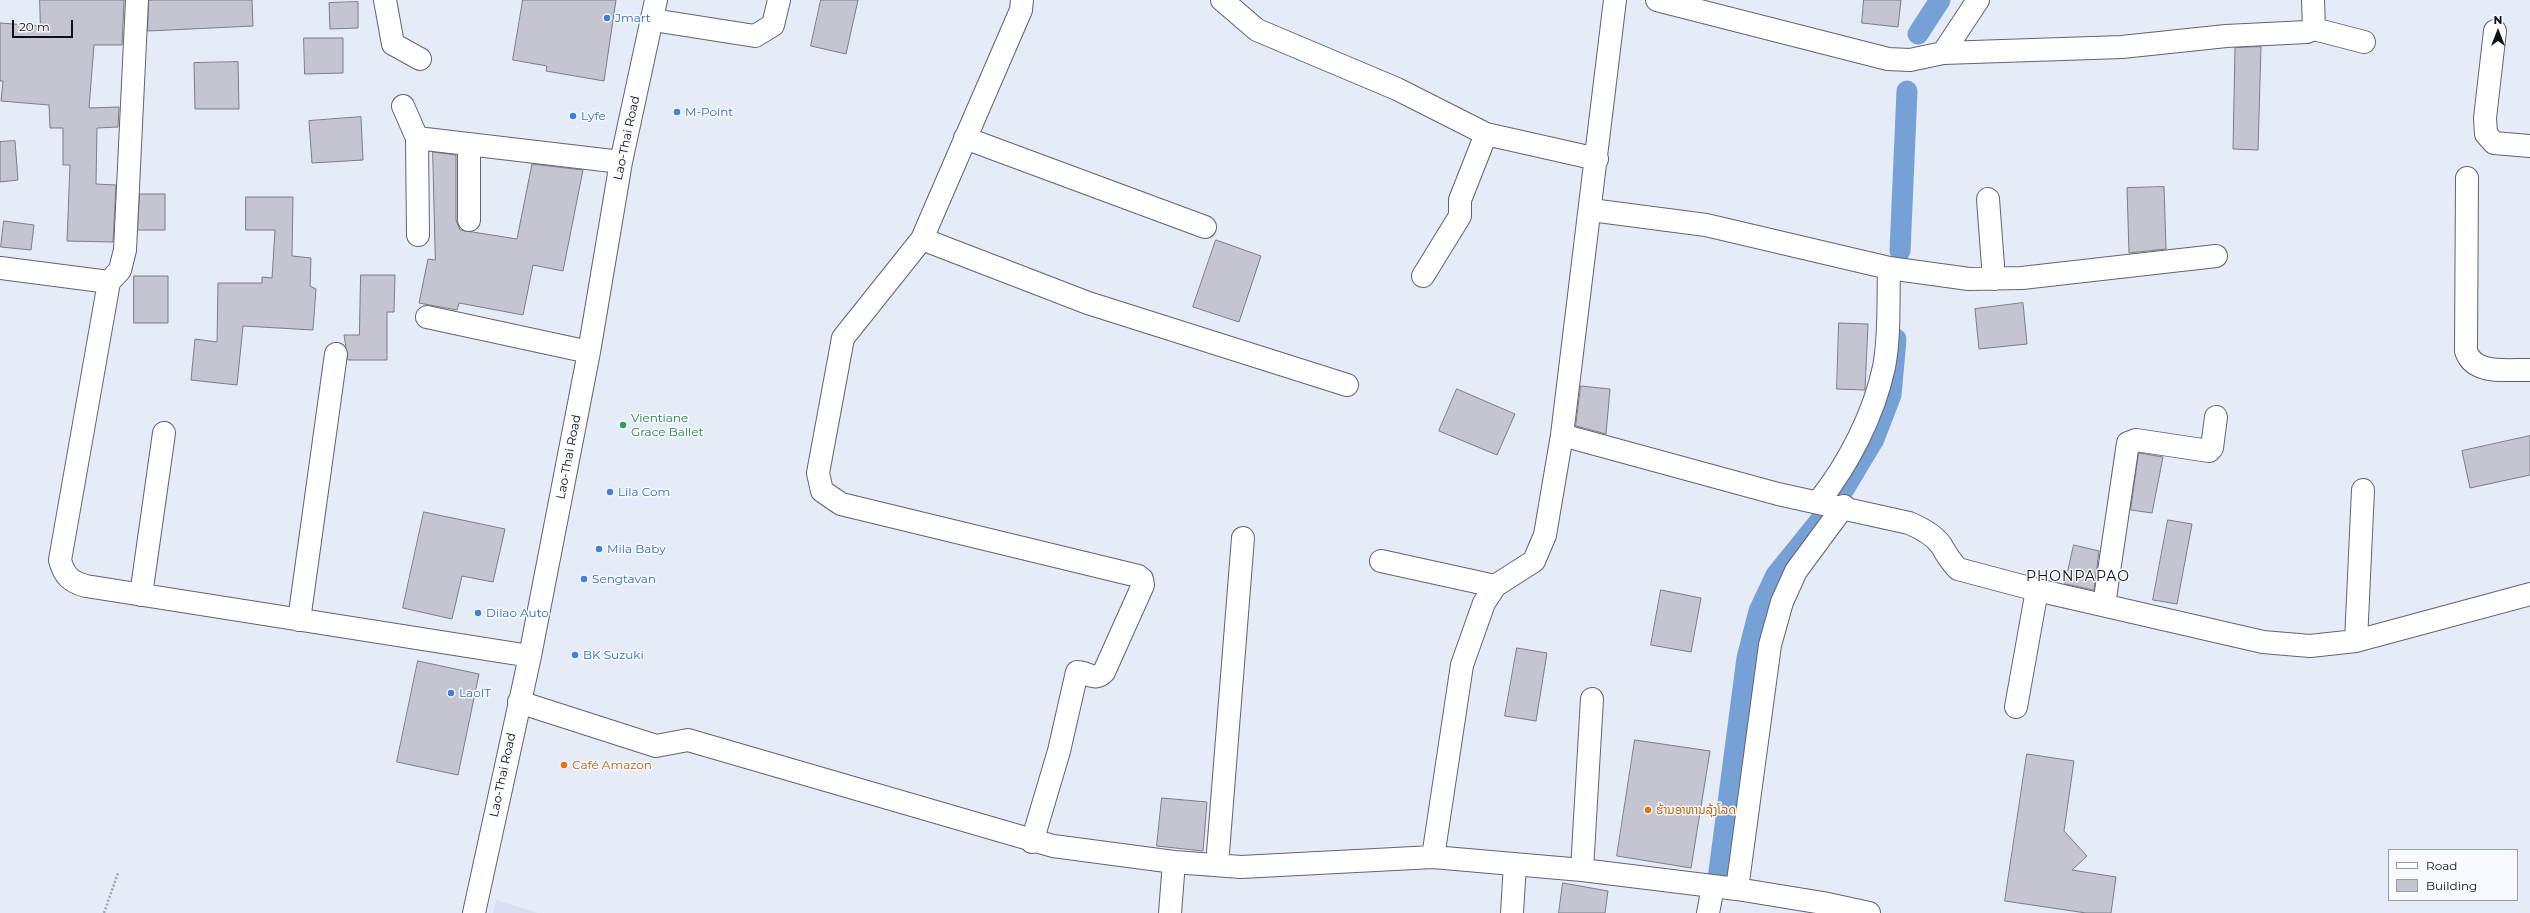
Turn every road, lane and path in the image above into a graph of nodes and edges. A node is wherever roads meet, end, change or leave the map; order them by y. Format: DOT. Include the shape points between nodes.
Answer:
graph roads {
  1 [pos="137,0"];
  2 [pos="385,0"];
  3 [pos="779,0"];
  4 [pos="1022,0"];
  5 [pos="1222,0"];
  6 [pos="1615,0"];
  7 [pos="1657,0"];
  8 [pos="1978,0"];
  9 [pos="2313,0"];
  10 [pos="654,10"];
  11 [pos="2314,29"];
  12 [pos="2495,31"];
  13 [pos="2364,42"];
  14 [pos="1943,53"];
  15 [pos="420,59"];
  16 [pos="403,106"];
  17 [pos="1486,134"];
  18 [pos="417,138"];
  19 [pos="965,138"];
  20 [pos="470,144"];
  21 [pos="2530,146"];
  22 [pos="1597,159"];
  23 [pos="621,162"];
  24 [pos="2467,178"];
  25 [pos="1988,199"];
  26 [pos="1591,210"];
  27 [pos="469,220"];
  28 [pos="1205,227"];
  29 [pos="418,235"];
  30 [pos="922,240"];
  31 [pos="2216,256"];
  32 [pos="0,268"];
  33 [pos="1889,268"];
  34 [pos="1423,276"];
  35 [pos="1994,279"];
  36 [pos="109,282"];
  37 [pos="427,318"];
  38 [pos="589,352"];
  39 [pos="336,354"];
  40 [pos="2530,370"];
  41 [pos="1347,385"];
  42 [pos="2216,417"];
  43 [pos="164,434"];
  44 [pos="1562,435"];
  45 [pos="2363,490"];
  46 [pos="1819,501"];
  47 [pos="1844,506"];
  48 [pos="1243,538"];
  49 [pos="1381,561"];
  50 [pos="1495,586"];
  51 [pos="2037,590"];
  52 [pos="2530,594"];
  53 [pos="141,595"];
  54 [pos="2104,605"];
  55 [pos="299,620"];
  56 [pos="2356,641"];
  57 [pos="530,656"];
  58 [pos="1592,699"];
  59 [pos="519,702"];
  60 [pos="2016,707"];
  61 [pos="1032,842"];
  62 [pos="1433,857"];
  63 [pos="1174,862"];
  64 [pos="1515,864"];
  65 [pos="1217,865"];
  66 [pos="1582,870"];
  67 [pos="118,873"];
  68 [pos="1713,887"];
  69 [pos="1737,889"];
  70 [pos="104,913"];
  71 [pos="474,913"];
  72 [pos="1170,913"];
  73 [pos="1512,913"];
  74 [pos="1708,913"];
  75 [pos="1869,913"];
  1 -- 36 [label="street" via="125,250 120,270"];
  2 -- 15 [label="street" via="393,44"];
  3 -- 10 [label="street" via="773,25 755,36"];
  4 -- 19 [label="street" via="1021,10"];
  5 -- 17 [label="street" via="1258,30 1397,89"];
  6 -- 22 [label="street"];
  7 -- 14 [label="street" via="1888,59 1910,60"];
  8 -- 14 [label="street"];
  9 -- 11 [label="street"];
  10 -- 23 [label="street, Lao-Thai Road"];
  11 -- 13 [label="street"];
  11 -- 14 [label="street" via="2307,32 2226,36 2122,47"];
  12 -- 21 [label="street" via="2485,118 2486,134 2494,143"];
  16 -- 18 [label="street"];
  17 -- 22 [label="street"];
  17 -- 34 [label="street" via="1460,200 1460,216"];
  18 -- 20 [label="street"];
  18 -- 29 [label="street"];
  19 -- 28 [label="street"];
  19 -- 30 [label="street"];
  20 -- 23 [label="street"];
  20 -- 27 [label="street"];
  22 -- 26 [label="street"];
  23 -- 38 [label="street, Lao-Thai Road"];
  24 -- 40 [label="street" via="2465,345 2468,358 2483,368"];
  25 -- 35 [label="street"];
  26 -- 33 [label="street" via="1706,225"];
  26 -- 44 [label="street"];
  30 -- 41 [label="street" via="1088,303"];
  30 -- 61 [label="street" via="843,338 818,473 822,491 841,504 1142,579 1143,585 1104,672 1095,677 1077,672 1059,751"];
  31 -- 35 [label="street"];
  32 -- 36 [label="street"];
  33 -- 35 [label="street" via="1969,280"];
  33 -- 46 [label="street" via="1884,365 1875,403 1835,480"];
  36 -- 53 [label="street" via="60,560 62,571 77,584"];
  37 -- 38 [label="street"];
  38 -- 57 [label="street, Lao-Thai Road"];
  39 -- 55 [label="street"];
  42 -- 54 [label="street" via="2212,448 2209,451 2136,440 2128,443"];
  43 -- 53 [label="street"];
  44 -- 46 [label="street" via="1778,494"];
  44 -- 50 [label="street" via="1545,535 1534,560"];
  45 -- 56 [label="street"];
  46 -- 47 [label="street"];
  47 -- 51 [label="street" via="1909,522 1927,532 1940,544 1949,560 1958,569"];
  47 -- 69 [label="street" via="1796,571 1778,616 1770,645"];
  48 -- 65 [label="street"];
  49 -- 50 [label="street"];
  50 -- 62 [label="street" via="1484,603 1462,665"];
  51 -- 54 [label="street"];
  51 -- 60 [label="street"];
  52 -- 56 [label="street"];
  53 -- 55 [label="street"];
  54 -- 56 [label="street" via="2263,642 2310,646"];
  55 -- 57 [label="street"];
  57 -- 59 [label="street, Lao-Thai Road"];
  58 -- 66 [label="street"];
  59 -- 61 [label="street" via="656,746 688,740"];
  59 -- 71 [label="street, Lao-Thai Road"];
  61 -- 63 [label="street"];
  62 -- 64 [label="street"];
  62 -- 65 [label="street" via="1241,867"];
  63 -- 65 [label="street"];
  63 -- 72 [label="street"];
  64 -- 66 [label="street"];
  64 -- 73 [label="street"];
  66 -- 68 [label="street"];
  67 -- 70 [label="path"];
  68 -- 69 [label="street"];
  68 -- 74 [label="street"];
  69 -- 75 [label="street"];
}
